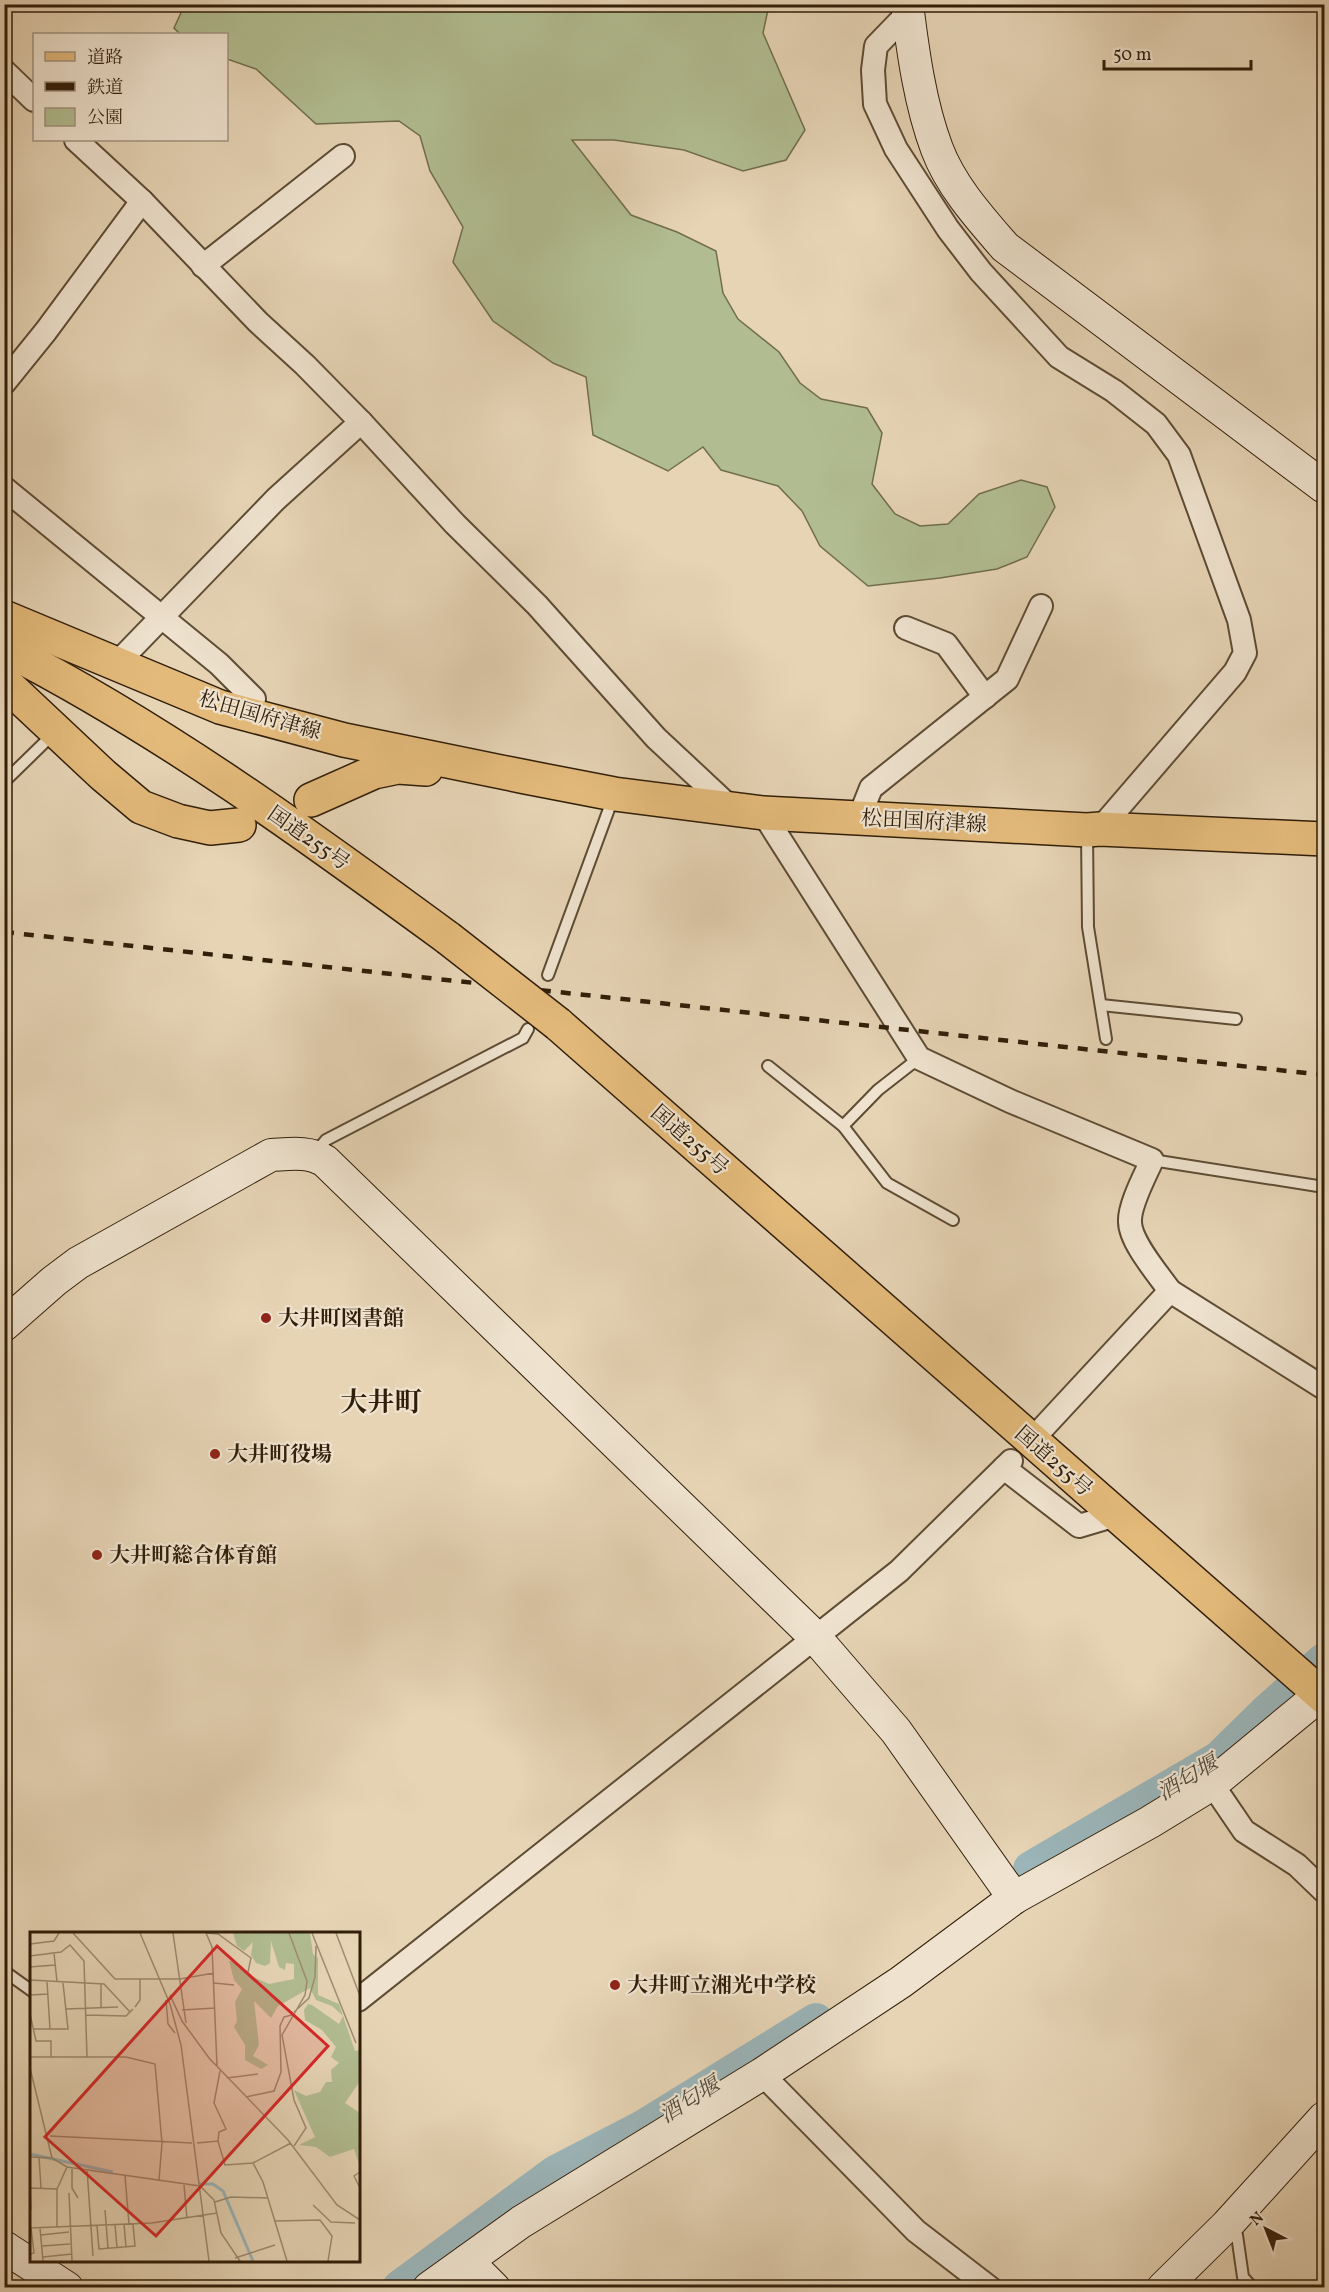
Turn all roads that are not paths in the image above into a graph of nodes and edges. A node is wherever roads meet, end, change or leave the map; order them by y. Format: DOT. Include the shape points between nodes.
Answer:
graph roads {
  1 [pos="907,9"];
  2 [pos="4,71"];
  3 [pos="33,99"];
  4 [pos="77,141"];
  5 [pos="343,156"];
  6 [pos="142,201"];
  7 [pos="203,266"];
  8 [pos="4,383"];
  9 [pos="361,422"];
  10 [pos="1324,487"];
  11 [pos="4,488"];
  12 [pos="1041,606"];
  13 [pos="4,617"];
  14 [pos="160,617"];
  15 [pos="906,628"];
  16 [pos="40,632"];
  17 [pos="4,648"];
  18 [pos="4,682"];
  19 [pos="985,697"];
  20 [pos="254,699"];
  21 [pos="45,742"];
  22 [pos="526,777"];
  23 [pos="4,782"];
  24 [pos="614,794"];
  25 [pos="311,800"];
  26 [pos="748,811"];
  27 [pos="859,818"];
  28 [pos="239,825"];
  29 [pos="1093,829"];
  30 [pos="1324,839"];
  31 [pos="548,975"];
  32 [pos="1101,1005"];
  33 [pos="1236,1019"];
  34 [pos="543,1026"];
  35 [pos="1106,1038"];
  36 [pos="919,1058"];
  37 [pos="768,1066"];
  38 [pos="843,1126"];
  39 [pos="314,1155"];
  40 [pos="1152,1160"];
  41 [pos="1324,1187"];
  42 [pos="952,1220"];
  43 [pos="1170,1292"];
  44 [pos="4,1325"];
  45 [pos="1324,1388"];
  46 [pos="1041,1430"];
  47 [pos="1116,1515"];
  48 [pos="814,1636"];
  49 [pos="1321,1693"];
  50 [pos="1212,1784"];
  51 [pos="1324,1891"];
  52 [pos="1014,1898"];
  53 [pos="4,1971"];
  54 [pos="30,1990"];
  55 [pos="360,1998"];
  56 [pos="762,2074"];
  57 [pos="1324,2118"];
  58 [pos="1227,2225"];
  59 [pos="467,2261"];
  60 [pos="31,2262"];
  61 [pos="68,2288"];
  62 [pos="429,2288"];
  63 [pos="494,2288"];
  64 [pos="990,2288"];
  65 [pos="1163,2288"];
  66 [pos="1253,2288"];
  1 -- 10 [label="street" via="923,102 937,150 967,202 1005,247"];
  1 -- 29 [label="street" via="876,46 873,70 875,104 896,150 948,230 981,272 1059,357 1114,391 1156,424 1179,455 1239,620 1245,653 1235,672"];
  2 -- 3 [label="street"];
  4 -- 6 [label="street"];
  5 -- 7 [label="street"];
  6 -- 7 [label="street"];
  6 -- 8 [label="street"];
  7 -- 9 [label="street"];
  9 -- 14 [label="street" via="276,499"];
  9 -- 26 [label="street" via="454,524 537,605 656,738"];
  11 -- 14 [label="street"];
  12 -- 19 [label="street" via="1007,679"];
  13 -- 16 [label="main road, 松田国府津線"];
  14 -- 16 [label="street" via="126,654 47,619"];
  14 -- 20 [label="street" via="219,664"];
  15 -- 19 [label="street" via="946,644"];
  16 -- 22 [label="main road, 松田国府津線" via="220,707 344,740"];
  17 -- 34 [label="main road, 国道255号, bridge" via="196,760 354,869 448,938"];
  18 -- 28 [label="main road" via="141,807 210,828"];
  19 -- 27 [label="street" via="871,788"];
  21 -- 23 [label="lane"];
  22 -- 24 [label="main road, 松田国府津線"];
  22 -- 25 [label="main road, 松田国府津線" via="398,767 374,772"];
  24 -- 26 [label="main road, 松田国府津線"];
  24 -- 31 [label="lane"];
  26 -- 27 [label="main road, 松田国府津線"];
  26 -- 36 [label="street"];
  27 -- 29 [label="main road, 松田国府津線"];
  29 -- 30 [label="main road, 松田国府津線"];
  29 -- 32 [label="lane" via="1088,927"];
  32 -- 33 [label="lane"];
  32 -- 35 [label="lane"];
  34 -- 39 [label="lane" via="326,1140"];
  34 -- 47 [label="main road, 国道255号"];
  36 -- 38 [label="lane" via="878,1090"];
  36 -- 40 [label="street"];
  37 -- 38 [label="lane"];
  38 -- 42 [label="lane" via="887,1183"];
  39 -- 44 [label="street" via="271,1155 78,1263"];
  39 -- 48 [label="street" via="325,1161"];
  40 -- 41 [label="lane"];
  40 -- 43 [label="street" via="1130,1222 1135,1239"];
  43 -- 45 [label="street"];
  43 -- 46 [label="street"];
  47 -- 48 [label="street" via="1079,1526 1008,1465 898,1571"];
  47 -- 49 [label="main road, 国道255号"];
  48 -- 52 [label="street" via="896,1731"];
  48 -- 55 [label="street"];
  49 -- 50 [label="street"];
  50 -- 51 [label="street" via="1244,1831 1297,1865"];
  50 -- 52 [label="street"];
  52 -- 56 [label="street" via="901,1982"];
  53 -- 54 [label="lane"];
  56 -- 59 [label="street" via="521,2222"];
  56 -- 64 [label="street" via="916,2231"];
  57 -- 58 [label="street"];
  58 -- 65 [label="street"];
  58 -- 66 [label="lane" via="1237,2235 1243,2277"];
  59 -- 62 [label="street"];
  59 -- 63 [label="street"];
  60 -- 61 [label="street"];
}
